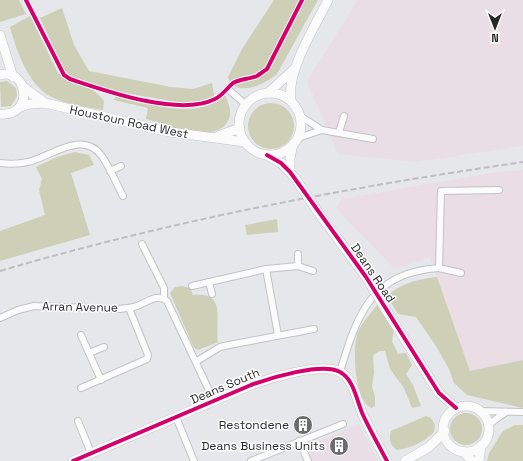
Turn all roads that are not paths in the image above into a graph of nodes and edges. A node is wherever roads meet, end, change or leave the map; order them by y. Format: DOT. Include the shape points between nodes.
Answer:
graph roads {
  1 [pos="328,0"];
  2 [pos="0,35"];
  3 [pos="3,46"];
  4 [pos="0,60"];
  5 [pos="293,70"];
  6 [pos="0,75"];
  7 [pos="13,77"];
  8 [pos="23,87"];
  9 [pos="228,89"];
  10 [pos="268,93"];
  11 [pos="291,101"];
  12 [pos="45,103"];
  13 [pos="246,106"];
  14 [pos="20,107"];
  15 [pos="0,114"];
  16 [pos="300,116"];
  17 [pos="344,116"];
  18 [pos="240,128"];
  19 [pos="322,130"];
  20 [pos="339,132"];
  21 [pos="212,138"];
  22 [pos="373,139"];
  23 [pos="295,141"];
  24 [pos="245,142"];
  25 [pos="267,154"];
  26 [pos="0,163"];
  27 [pos="121,166"];
  28 [pos="110,172"];
  29 [pos="292,175"];
  30 [pos="499,190"];
  31 [pos="123,196"];
  32 [pos="142,244"];
  33 [pos="298,254"];
  34 [pos="298,266"];
  35 [pos="439,268"];
  36 [pos="266,269"];
  37 [pos="312,272"];
  38 [pos="461,273"];
  39 [pos="209,282"];
  40 [pos="192,286"];
  41 [pos="212,294"];
  42 [pos="164,298"];
  43 [pos="129,308"];
  44 [pos="0,318"];
  45 [pos="314,329"];
  46 [pos="81,335"];
  47 [pos="278,335"];
  48 [pos="104,347"];
  49 [pos="89,353"];
  50 [pos="196,361"];
  51 [pos="340,372"];
  52 [pos="101,380"];
  53 [pos="81,388"];
  54 [pos="439,393"];
  55 [pos="214,401"];
  56 [pos="456,408"];
  57 [pos="480,411"];
  58 [pos="506,412"];
  59 [pos="523,412"];
  60 [pos="176,417"];
  61 [pos="445,418"];
  62 [pos="78,421"];
  63 [pos="343,424"];
  64 [pos="488,425"];
  65 [pos="445,432"];
  66 [pos="299,441"];
  67 [pos="450,444"];
  68 [pos="481,446"];
  69 [pos="429,447"];
  70 [pos="463,451"];
  71 [pos="91,453"];
  72 [pos="74,461"];
  73 [pos="194,461"];
  74 [pos="251,461"];
  75 [pos="308,461"];
  76 [pos="387,461"];
  77 [pos="405,461"];
  78 [pos="472,461"];
  79 [pos="479,461"];
  1 -- 5 [label="street"];
  2 -- 3 [label="street"];
  3 -- 4 [label="street"];
  3 -- 7 [label="street"];
  5 -- 10 [label="street"];
  5 -- 11 [label="street"];
  6 -- 7 [label="street"];
  7 -- 8 [label="street, Houstoun Road West"];
  8 -- 12 [label="street, Houstoun Road West"];
  8 -- 14 [label="street" via="24,98"];
  9 -- 13 [label="street"];
  10 -- 11 [label="street"];
  10 -- 13 [label="street" via="255,97"];
  11 -- 16 [label="street"];
  12 -- 14 [label="street, Houstoun Road West"];
  12 -- 21 [label="street, Houstoun Road West" via="150,128"];
  13 -- 18 [label="street" via="240,116"];
  14 -- 15 [label="street, Houstoun Road West" via="8,115"];
  16 -- 19 [label="street"];
  16 -- 23 [label="street" via="300,131"];
  17 -- 20 [label="street"];
  18 -- 21 [label="street, Houstoun Road West"];
  18 -- 24 [label="street"];
  19 -- 20 [label="street"];
  19 -- 23 [label="street"];
  20 -- 22 [label="street"];
  21 -- 24 [label="street, Houstoun Road West"];
  23 -- 25 [label="street" via="286,150 277,154"];
  23 -- 29 [label="street" via="290,158"];
  24 -- 25 [label="street" via="255,150"];
  25 -- 29 [label="street, Deans Road" via="281,162"];
  26 -- 28 [label="street" via="27,162 72,145 84,144 101,155"];
  27 -- 28 [label="street"];
  28 -- 31 [label="street"];
  29 -- 54 [label="street, Deans Road, bridge" via="366,277"];
  30 -- 35 [label="street" via="441,191"];
  32 -- 42 [label="street" via="164,288"];
  33 -- 34 [label="street"];
  34 -- 36 [label="street"];
  34 -- 37 [label="street"];
  35 -- 38 [label="street"];
  35 -- 51 [label="street" via="424,269 387,283 382,288 364,307 351,336"];
  36 -- 39 [label="street"];
  36 -- 47 [label="street"];
  39 -- 40 [label="street"];
  39 -- 41 [label="street"];
  42 -- 43 [label="street, Arran Avenue" via="156,297"];
  42 -- 50 [label="street"];
  43 -- 44 [label="street, Arran Avenue" via="34,306"];
  43 -- 52 [label="street" via="148,355 147,359"];
  45 -- 47 [label="street"];
  46 -- 49 [label="street"];
  47 -- 50 [label="street" via="220,347"];
  48 -- 49 [label="street"];
  49 -- 52 [label="street"];
  50 -- 55 [label="street"];
  51 -- 55 [label="street, Deans South" via="320,370 277,376"];
  51 -- 76 [label="street" via="352,386 363,415"];
  52 -- 53 [label="street"];
  54 -- 56 [label="street, Deans Road"];
  54 -- 61 [label="street, Deans Road"];
  55 -- 60 [label="street, Deans South"];
  56 -- 57 [label="street" via="473,407"];
  56 -- 61 [label="street"];
  57 -- 58 [label="street"];
  57 -- 64 [label="street"];
  58 -- 59 [label="street"];
  58 -- 64 [label="street"];
  60 -- 71 [label="street, Deans South"];
  60 -- 73 [label="street"];
  61 -- 65 [label="street"];
  62 -- 71 [label="street"];
  63 -- 66 [label="street"];
  64 -- 68 [label="street" via="488,436"];
  65 -- 67 [label="street"];
  65 -- 69 [label="street"];
  66 -- 74 [label="street"];
  66 -- 75 [label="street"];
  67 -- 69 [label="street"];
  67 -- 70 [label="street"];
  68 -- 70 [label="street" via="472,451"];
  68 -- 79 [label="street"];
  69 -- 77 [label="street"];
  70 -- 78 [label="street"];
  71 -- 72 [label="street, Deans South"];
}
